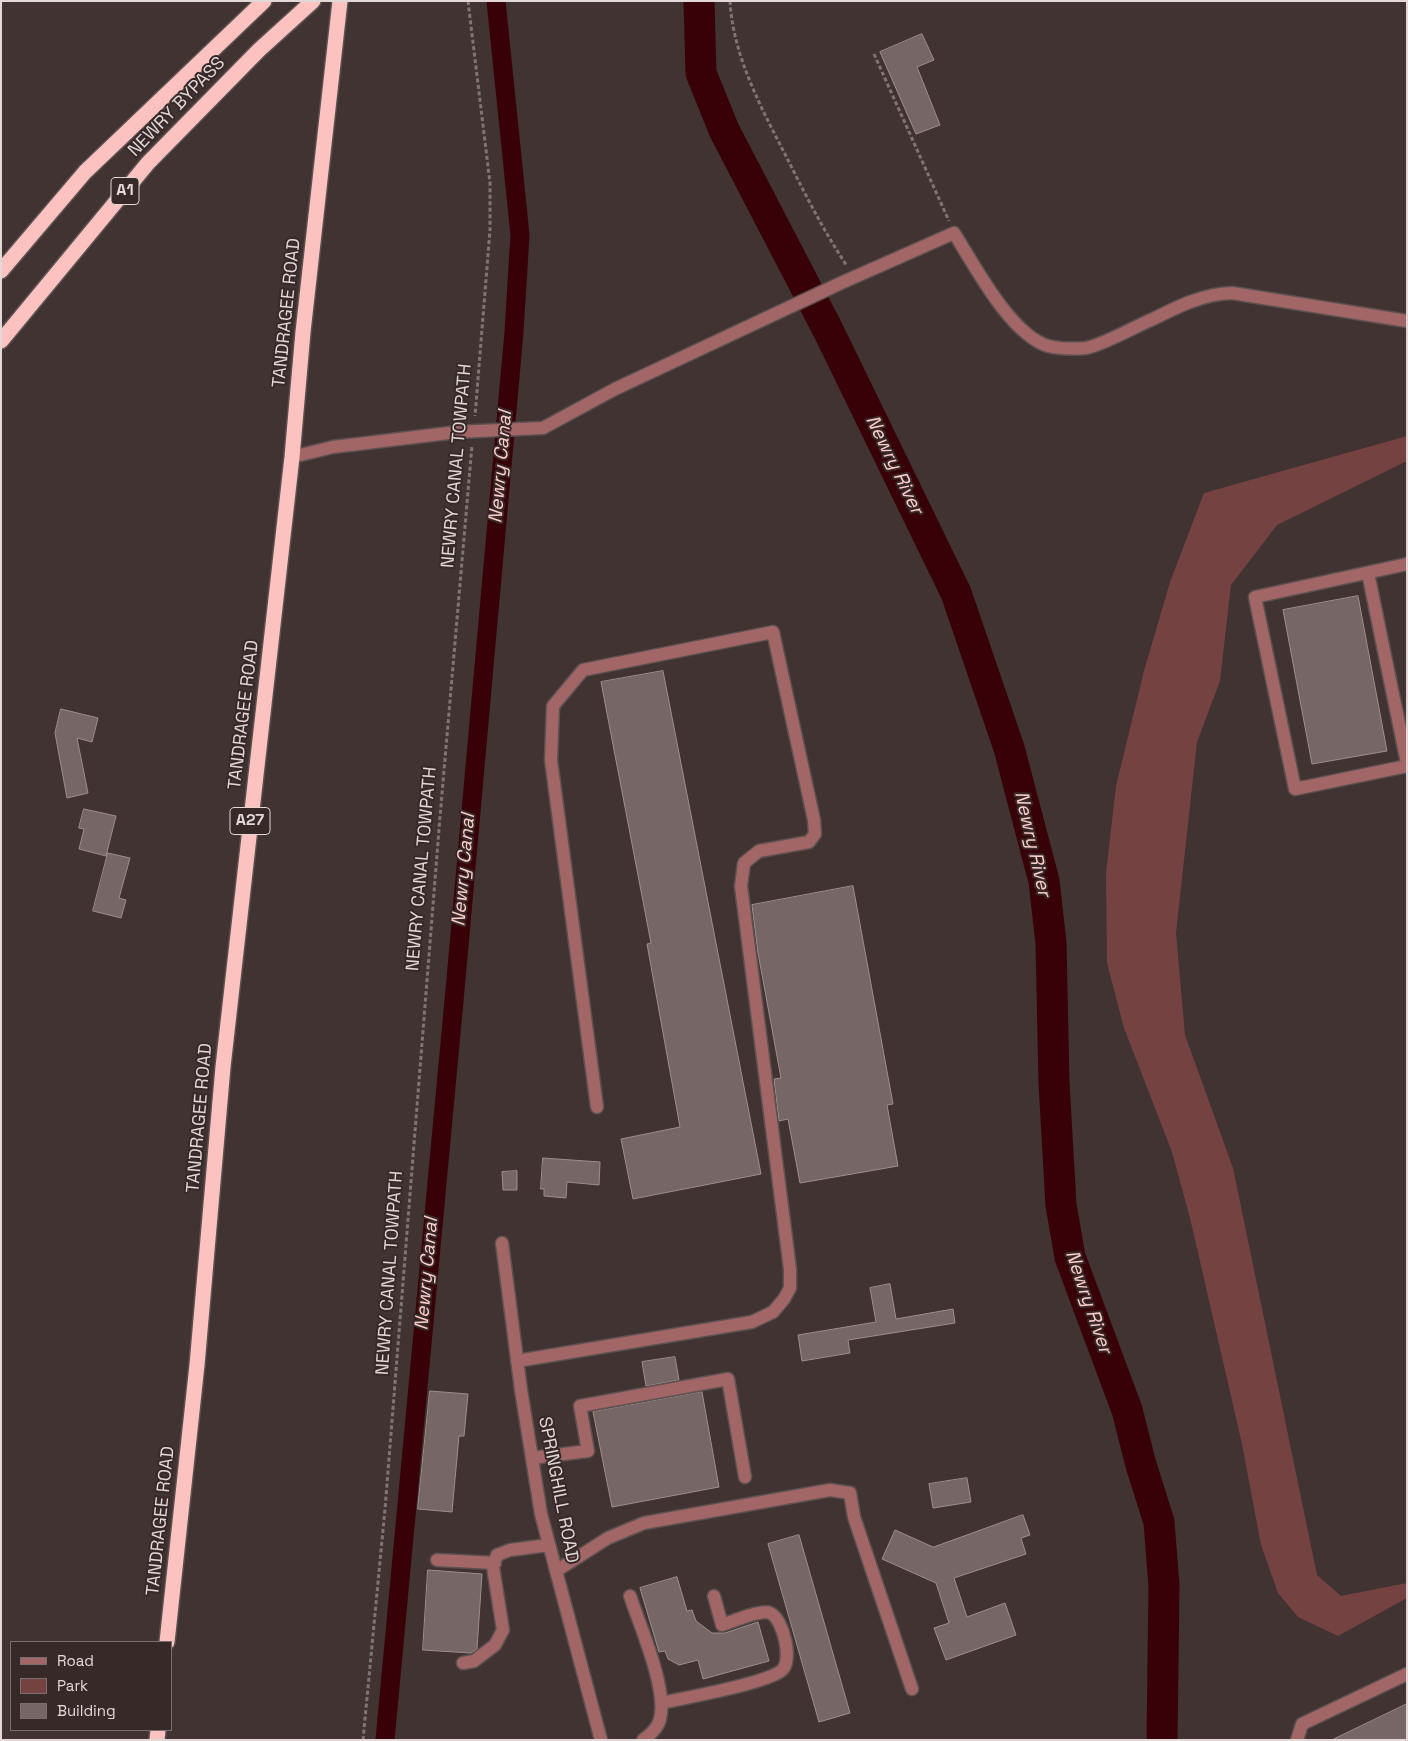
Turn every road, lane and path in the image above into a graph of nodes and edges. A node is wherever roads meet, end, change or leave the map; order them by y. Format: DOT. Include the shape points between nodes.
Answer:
graph roads {
  1 [pos="313,1"];
  2 [pos="340,1"];
  3 [pos="468,1"];
  4 [pos="730,1"];
  5 [pos="263,2"];
  6 [pos="874,54"];
  7 [pos="954,233"];
  8 [pos="1,271"];
  9 [pos="855,277"];
  10 [pos="1407,321"];
  11 [pos="1,341"];
  12 [pos="474,425"];
  13 [pos="472,444"];
  14 [pos="292,457"];
  15 [pos="1407,564"];
  16 [pos="1368,573"];
  17 [pos="1407,765"];
  18 [pos="597,1106"];
  19 [pos="502,1243"];
  20 [pos="517,1361"];
  21 [pos="532,1458"];
  22 [pos="745,1477"];
  23 [pos="549,1545"];
  24 [pos="438,1560"];
  25 [pos="495,1562"];
  26 [pos="556,1571"];
  27 [pos="630,1596"];
  28 [pos="714,1596"];
  29 [pos="167,1641"];
  30 [pos="463,1663"];
  31 [pos="1407,1674"];
  32 [pos="912,1689"];
  33 [pos="662,1703"];
  34 [pos="363,1740"];
  35 [pos="601,1740"];
  36 [pos="644,1740"];
  37 [pos="1297,1740"];
  1 -- 11 [label="highway, NEWRY BYPASS / A1" via="259,50 148,163"];
  2 -- 14 [label="highway, TANDRAGEE ROAD / A27"];
  3 -- 12 [label="path, NEWRY CANAL TOWPATH" via="490,183 490,230"];
  4 -- 9 [label="path" via="742,59 771,127 830,241"];
  5 -- 8 [label="highway, NEWRY BYPASS / A1" via="85,172"];
  6 -- 7 [label="path"];
  7 -- 9 [label="street"];
  7 -- 10 [label="street" via="1007,314 1047,346 1088,348 1191,301 1232,293"];
  9 -- 14 [label="street, bridge" via="615,389 543,428 457,432 333,447"];
  13 -- 34 [label="path, NEWRY CANAL TOWPATH" via="386,1509"];
  14 -- 29 [label="highway, TANDRAGEE ROAD / A27" via="223,1067 197,1365"];
  15 -- 16 [label="street"];
  16 -- 17 [label="street"];
  16 -- 17 [label="street" via="1255,597 1295,789"];
  18 -- 20 [label="street" via="551,760 553,706 583,670 773,632 815,834 810,842 759,851 744,863 741,886 763,1074 780,1181 790,1288 773,1312 752,1322"];
  19 -- 20 [label="street, SPRINGHILL ROAD"];
  20 -- 21 [label="street, SPRINGHILL ROAD"];
  21 -- 22 [label="street" via="588,1451 580,1406 728,1379"];
  21 -- 23 [label="street, SPRINGHILL ROAD"];
  23 -- 25 [label="street" via="510,1550 497,1555"];
  23 -- 26 [label="street, SPRINGHILL ROAD"];
  24 -- 25 [label="street"];
  25 -- 30 [label="street" via="493,1567 503,1630 495,1645 474,1661"];
  26 -- 32 [label="street" via="608,1538 644,1523 830,1490 850,1493 854,1517"];
  26 -- 35 [label="street, SPRINGHILL ROAD"];
  27 -- 33 [label="street"];
  28 -- 33 [label="street" via="722,1625 764,1612 774,1616 788,1653 787,1663 781,1671 762,1678"];
  31 -- 37 [label="street" via="1302,1724"];
  33 -- 36 [label="street" via="660,1721"];
}
